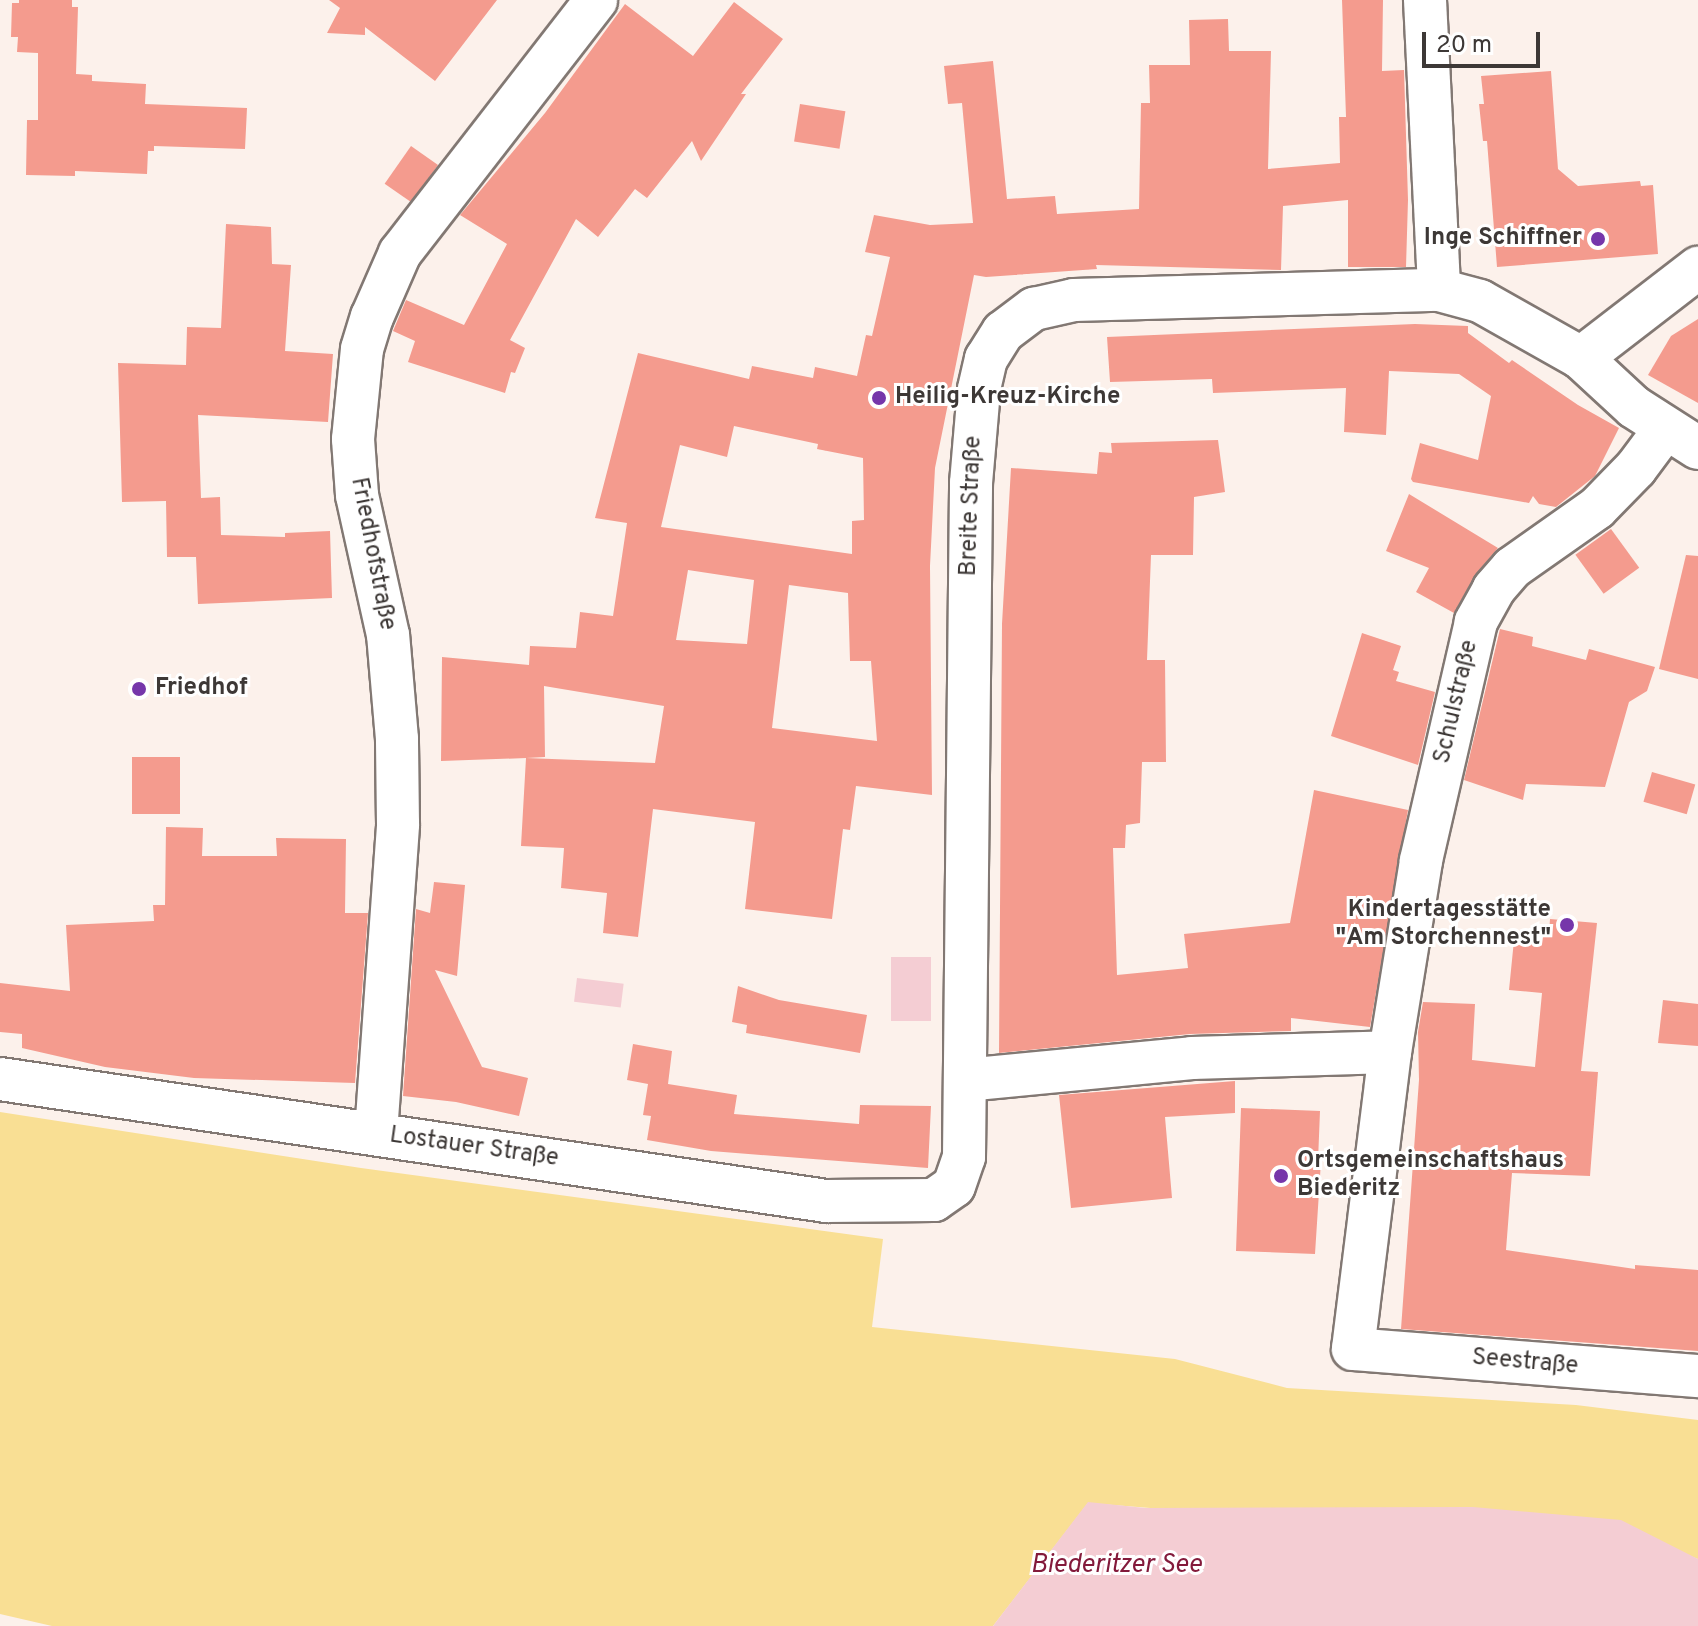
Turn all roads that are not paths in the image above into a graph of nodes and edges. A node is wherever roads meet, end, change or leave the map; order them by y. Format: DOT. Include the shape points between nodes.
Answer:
graph roads {
  1 [pos="596,0"];
  2 [pos="1425,0"];
  3 [pos="1698,268"];
  4 [pos="1439,290"];
  5 [pos="1581,358"];
  6 [pos="1681,438"];
  7 [pos="1390,1052"];
  8 [pos="0,1079"];
  9 [pos="965,1080"];
  10 [pos="376,1133"];
  11 [pos="947,1193"];
  12 [pos="1353,1349"];
  13 [pos="1698,1376"];
  1 -- 10 [label="street, Friedhofstraße" via="400,253 362,349 353,439 357,495 388,635 397,739 398,824"];
  2 -- 4 [label="street"];
  3 -- 5 [label="street"];
  4 -- 5 [label="street, Breite Straße" via="1480,301"];
  4 -- 9 [label="street, Breite Straße" via="1049,303 1021,316 992,345 979,389 971,483"];
  5 -- 6 [label="street, Breite Straße" via="1634,407"];
  6 -- 7 [label="street, Schulstraße" via="1636,468 1597,508 1512,568 1476,622 1421,861"];
  7 -- 9 [label="street" via="1192,1058"];
  7 -- 12 [label="street, Schulstraße"];
  8 -- 10 [label="street, Lostauer Straße"];
  9 -- 11 [label="street, Breite Straße" via="962,1173"];
  10 -- 11 [label="street, Lostauer Straße" via="826,1201 927,1202"];
  12 -- 13 [label="street, Seestraße"];
}
